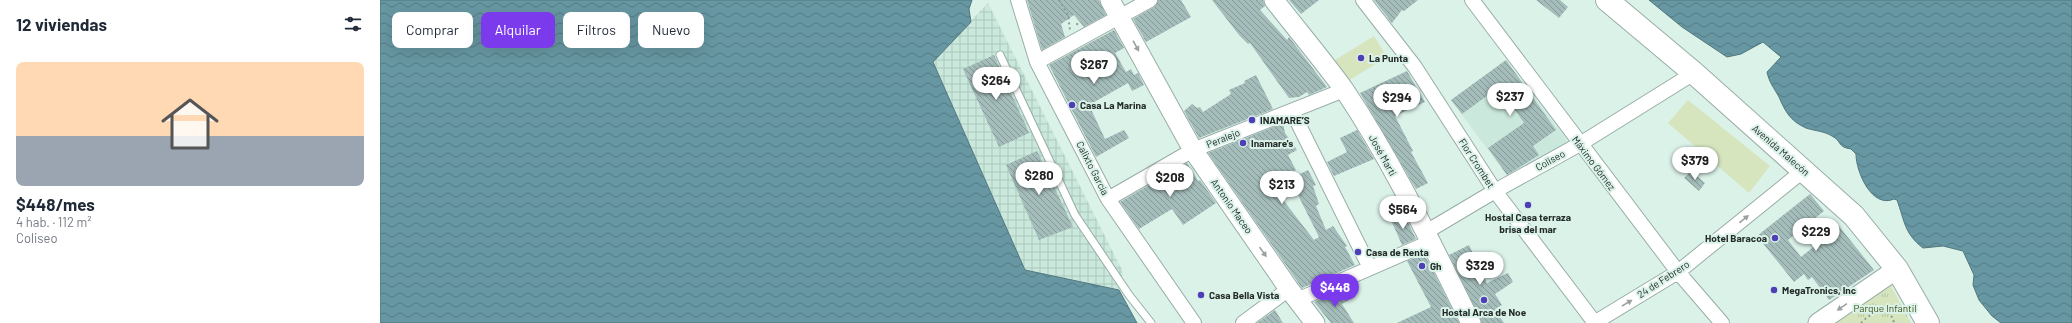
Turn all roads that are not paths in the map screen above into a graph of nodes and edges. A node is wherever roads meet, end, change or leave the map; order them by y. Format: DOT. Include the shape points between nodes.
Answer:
graph roads {
  1 [pos="1018,0"];
  2 [pos="1110,0"];
  3 [pos="1150,0"];
  4 [pos="1274,0"];
  5 [pos="1363,0"];
  6 [pos="1472,0"];
  7 [pos="1607,0"];
  8 [pos="1120,17"];
  9 [pos="1000,55"];
  10 [pos="1037,62"];
  11 [pos="1694,74"];
  12 [pos="1344,90"];
  13 [pos="1292,111"];
  14 [pos="1580,144"];
  15 [pos="1193,150"];
  16 [pos="1804,170"];
  17 [pos="1495,191"];
  18 [pos="1108,199"];
  19 [pos="1428,237"];
  20 [pos="1370,268"];
  21 [pos="1897,269"];
  22 [pos="1678,272"];
  23 [pos="1293,294"];
  24 [pos="1151,323"];
  25 [pos="1194,323"];
  26 [pos="1243,323"];
  27 [pos="1315,323"];
  28 [pos="1471,323"];
  29 [pos="1595,323"];
  30 [pos="1722,323"];
  31 [pos="1818,323"];
  32 [pos="1928,323"];
  1 -- 10 [label="street, Calixto García"];
  2 -- 8 [label="main road, Antonio Maceo"];
  3 -- 8 [label="street"];
  4 -- 12 [label="main road, José Martí"];
  5 -- 17 [label="street, Flor Crombet" via="1415,67"];
  6 -- 14 [label="street, Máximo Gómez"];
  7 -- 11 [label="main road, Avenida Malecón"];
  8 -- 10 [label="street"];
  8 -- 15 [label="main road, Antonio Maceo, one-way"];
  9 -- 24 [label="lane" via="1075,215"];
  10 -- 18 [label="street, Calixto García"];
  11 -- 14 [label="street, Coliseo"];
  11 -- 16 [label="main road, Avenida Malecón"];
  12 -- 13 [label="street, Peralejo"];
  12 -- 19 [label="main road, José Martí" via="1375,138"];
  13 -- 15 [label="street, Peralejo"];
  13 -- 20 [label="street"];
  14 -- 17 [label="street, Coliseo"];
  14 -- 22 [label="street, Máximo Gómez"];
  15 -- 18 [label="street, Peralejo"];
  15 -- 23 [label="main road, Antonio Maceo, one-way"];
  16 -- 21 [label="main road, Avenida Malecón" via="1854,216"];
  22 -- 16 [label="street, 24 de Febrero, one-way"];
  17 -- 19 [label="street, Coliseo"];
  17 -- 29 [label="street, Flor Crombet"];
  18 -- 25 [label="street, Calixto García"];
  19 -- 20 [label="street, Coliseo"];
  19 -- 28 [label="main road, José Martí"];
  20 -- 23 [label="street, Coliseo"];
  21 -- 31 [label="main road, one-way"];
  21 -- 32 [label="main road, Avenida Malecón"];
  29 -- 22 [label="street, 24 de Febrero, one-way"];
  22 -- 30 [label="street, Máximo Gómez"];
  23 -- 26 [label="street, Coliseo"];
  23 -- 27 [label="main road, Antonio Maceo"];
}
